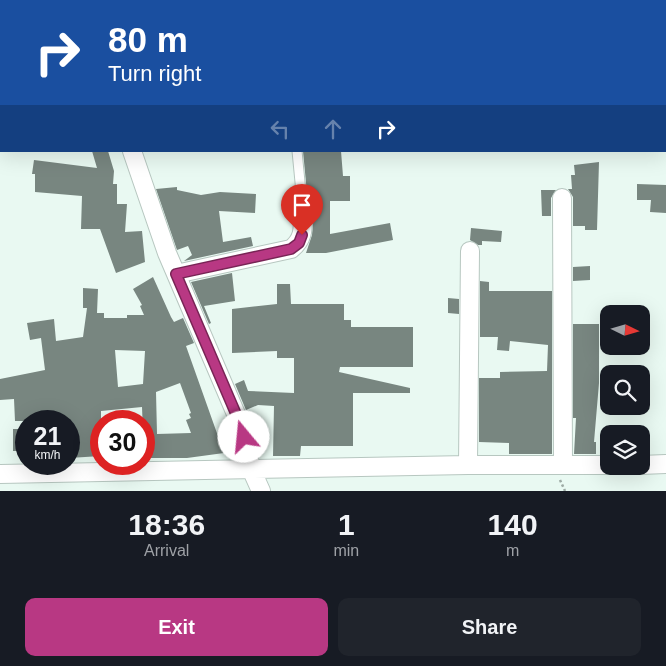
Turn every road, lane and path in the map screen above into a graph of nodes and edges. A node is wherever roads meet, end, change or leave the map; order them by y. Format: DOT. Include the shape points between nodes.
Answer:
graph roads {
  1 [pos="132,152"];
  2 [pos="297,152"];
  3 [pos="562,198"];
  4 [pos="303,213"];
  5 [pos="470,250"];
  6 [pos="176,274"];
  7 [pos="666,464"];
  8 [pos="468,465"];
  9 [pos="563,465"];
  10 [pos="600,465"];
  11 [pos="650,465"];
  12 [pos="252,471"];
  13 [pos="0,474"];
  14 [pos="261,491"];
  1 -- 6 [label="street"];
  2 -- 4 [label="lane"];
  3 -- 9 [label="street"];
  4 -- 6 [label="street" via="302,235 299,243 291,249"];
  5 -- 8 [label="street"];
  6 -- 12 [label="street" via="239,421"];
  7 -- 11 [label="street"];
  8 -- 9 [label="street"];
  8 -- 12 [label="street"];
  9 -- 10 [label="street"];
  12 -- 13 [label="street"];
  12 -- 14 [label="street"];
}
